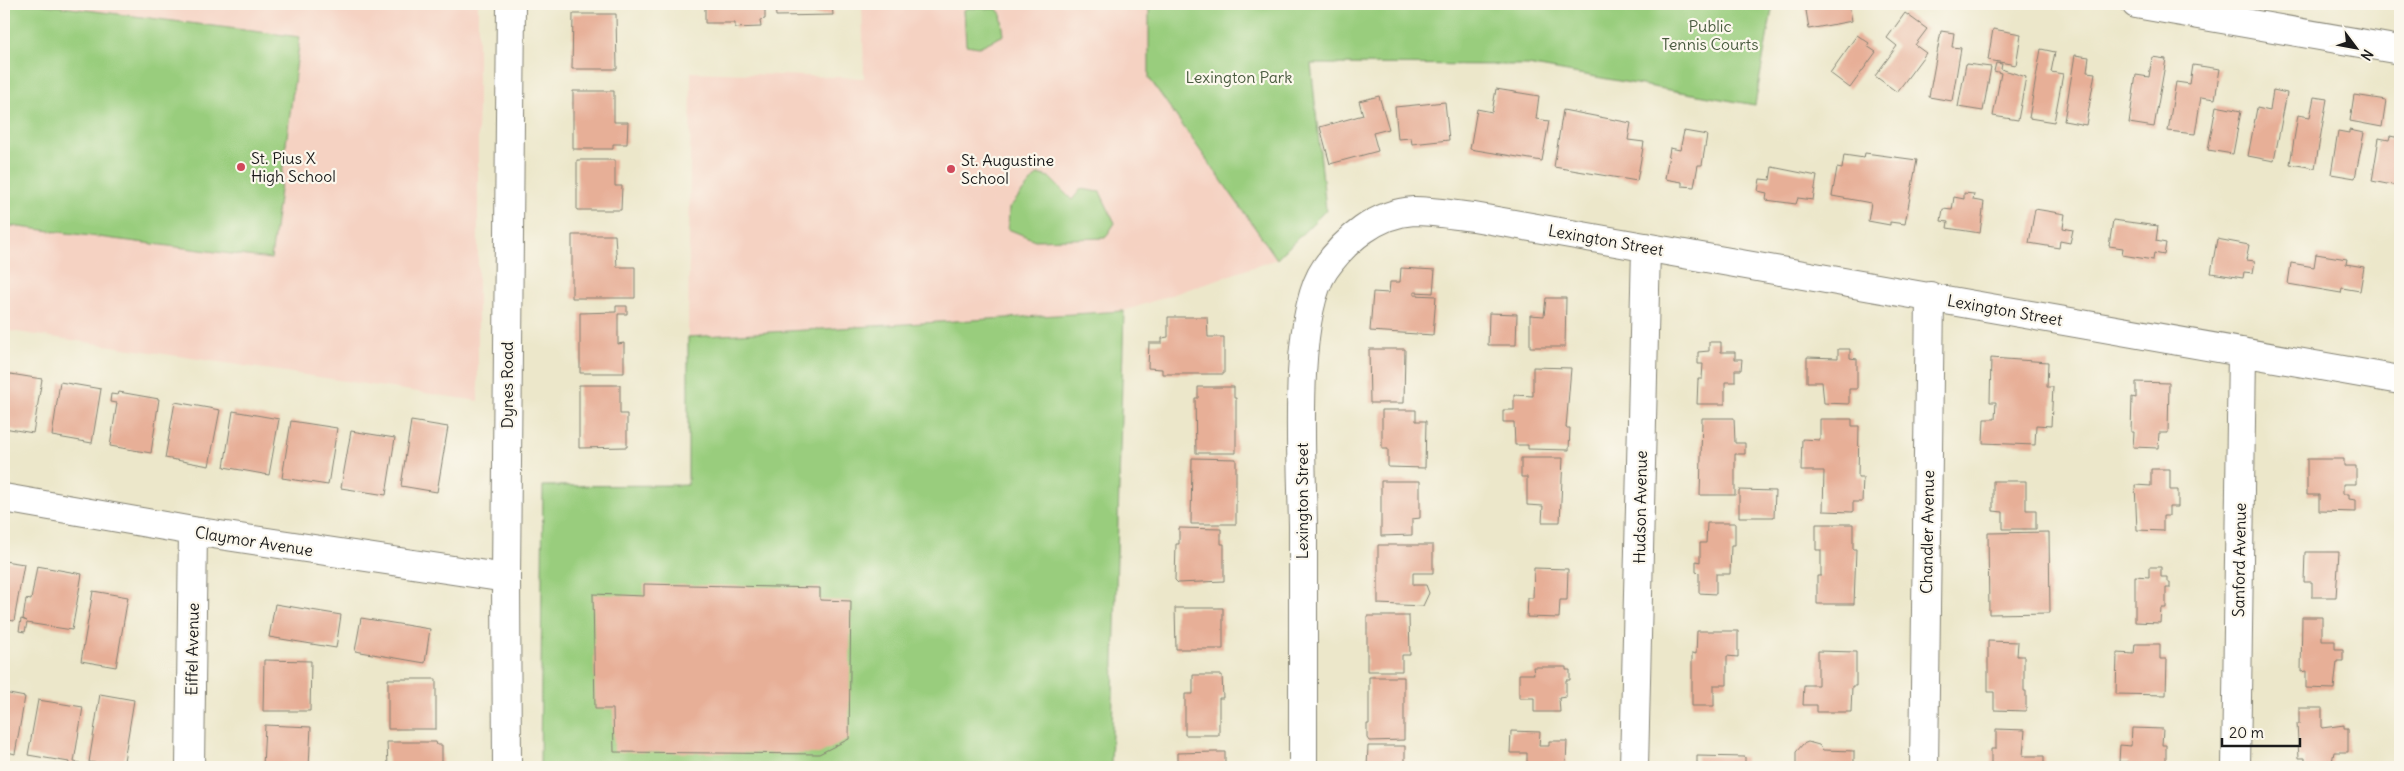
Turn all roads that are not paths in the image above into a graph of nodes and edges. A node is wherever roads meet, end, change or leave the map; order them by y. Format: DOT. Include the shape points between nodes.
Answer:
graph roads {
  1 [pos="511,4"];
  2 [pos="2136,4"];
  3 [pos="2267,15"];
  4 [pos="2400,50"];
  5 [pos="1646,247"];
  6 [pos="1930,296"];
  7 [pos="2242,352"];
  8 [pos="2400,380"];
  9 [pos="4,498"];
  10 [pos="193,531"];
  11 [pos="506,578"];
  12 [pos="190,767"];
  13 [pos="507,767"];
  14 [pos="1303,767"];
  15 [pos="1634,767"];
  16 [pos="1924,767"];
  17 [pos="2236,767"];
  1 -- 11 [label="street, Dynes Road"];
  2 -- 3 [label="street"];
  3 -- 4 [label="street"];
  5 -- 6 [label="street, Lexington Street"];
  5 -- 14 [label="street, Lexington Street" via="1474,217 1413,211 1386,216 1359,232 1325,269 1307,313 1302,385"];
  5 -- 15 [label="street, Hudson Avenue"];
  6 -- 7 [label="street, Lexington Street"];
  6 -- 16 [label="street, Chandler Avenue"];
  7 -- 8 [label="street, Lexington Street"];
  7 -- 17 [label="street, Sanford Avenue"];
  9 -- 10 [label="street, Claymor Avenue"];
  10 -- 11 [label="street, Claymor Avenue"];
  10 -- 12 [label="street, Eiffel Avenue"];
  11 -- 13 [label="street, Dynes Road"];
}
